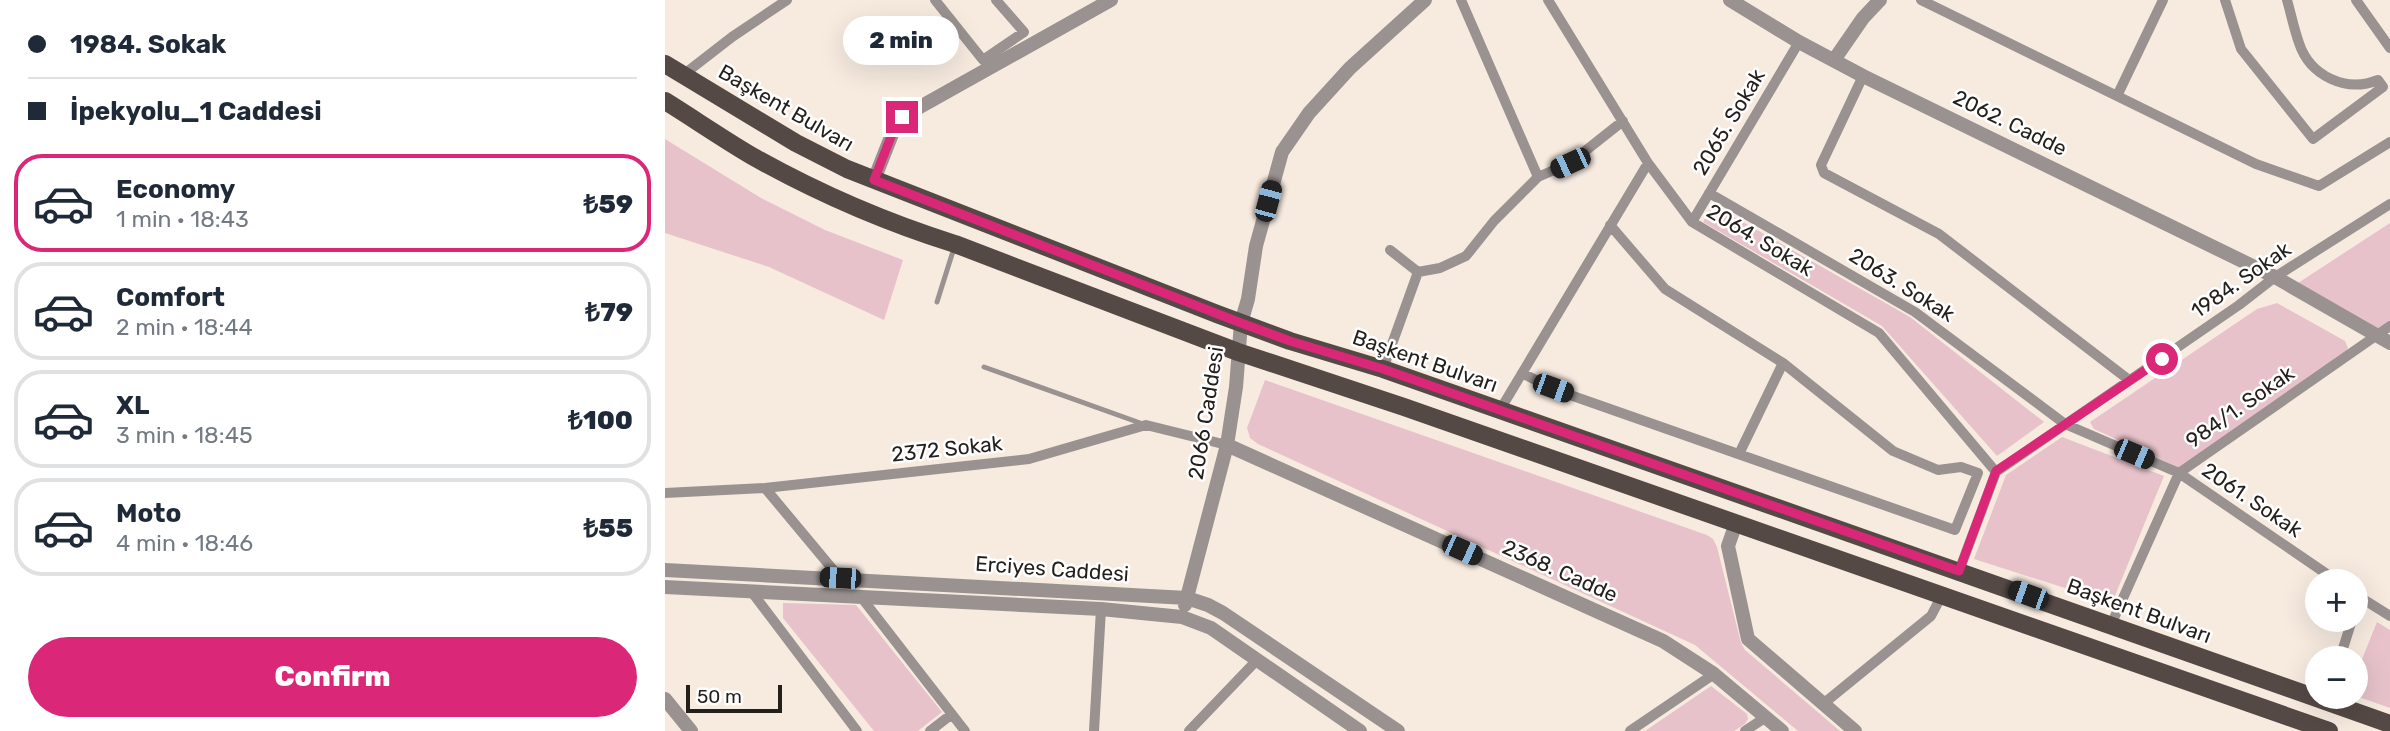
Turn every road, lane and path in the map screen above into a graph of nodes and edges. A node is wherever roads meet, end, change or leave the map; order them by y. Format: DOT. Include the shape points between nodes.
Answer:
graph roads {
  1 [pos="787,0"];
  2 [pos="935,0"];
  3 [pos="996,0"];
  4 [pos="1111,0"];
  5 [pos="1425,0"];
  6 [pos="1461,0"];
  7 [pos="1548,0"];
  8 [pos="1730,0"];
  9 [pos="1880,0"];
  10 [pos="1921,0"];
  11 [pos="2163,0"];
  12 [pos="2225,0"];
  13 [pos="2287,0"];
  14 [pos="2356,0"];
  15 [pos="1799,42"];
  16 [pos="2390,48"];
  17 [pos="1834,60"];
  18 [pos="665,64"];
  19 [pos="683,75"];
  20 [pos="1863,76"];
  21 [pos="2117,96"];
  22 [pos="665,101"];
  23 [pos="1623,121"];
  24 [pos="2390,142"];
  25 [pos="1648,163"];
  26 [pos="1538,177"];
  27 [pos="874,180"];
  28 [pos="1709,193"];
  29 [pos="2390,204"];
  30 [pos="1692,222"];
  31 [pos="1611,225"];
  32 [pos="955,244"];
  33 [pos="1390,250"];
  34 [pos="1418,272"];
  35 [pos="2275,277"];
  36 [pos="937,302"];
  37 [pos="1241,323"];
  38 [pos="2390,326"];
  39 [pos="2377,334"];
  40 [pos="2390,344"];
  41 [pos="1238,352"];
  42 [pos="1783,363"];
  43 [pos="985,367"];
  44 [pos="1383,369"];
  45 [pos="1522,373"];
  46 [pos="2129,380"];
  47 [pos="1500,410"];
  48 [pos="2066,424"];
  49 [pos="1146,425"];
  50 [pos="1227,445"];
  51 [pos="1739,454"];
  52 [pos="1996,471"];
  53 [pos="2179,473"];
  54 [pos="765,488"];
  55 [pos="665,493"];
  56 [pos="1736,523"];
  57 [pos="2319,569"];
  58 [pos="665,570"];
  59 [pos="1959,571"];
  60 [pos="751,574"];
  61 [pos="840,578"];
  62 [pos="665,587"];
  63 [pos="751,591"];
  64 [pos="1942,595"];
  65 [pos="861,597"];
  66 [pos="1187,598"];
  67 [pos="2368,602"];
  68 [pos="1101,609"];
  69 [pos="2390,616"];
  70 [pos="1182,617"];
  71 [pos="2111,625"];
  72 [pos="1257,660"];
  73 [pos="1714,674"];
  74 [pos="2305,692"];
  75 [pos="665,700"];
  76 [pos="1823,704"];
  77 [pos="2352,709"];
  78 [pos="952,714"];
  79 [pos="1766,717"];
  80 [pos="2390,724"];
  81 [pos="691,731"];
  82 [pos="857,731"];
  83 [pos="930,731"];
  84 [pos="965,731"];
  85 [pos="1094,731"];
  86 [pos="1189,731"];
  87 [pos="1360,731"];
  88 [pos="1398,731"];
  89 [pos="1630,731"];
  90 [pos="1745,731"];
  91 [pos="1782,731"];
  92 [pos="1856,731"];
  93 [pos="2329,731"];
  1 -- 19 [label="street"];
  2 -- 3 [label="street" via="983,60 1024,32"];
  4 -- 27 [label="street" via="902,117"];
  5 -- 37 [label="street, 2066 Caddesi" via="1350,68 1309,113 1282,152"];
  6 -- 26 [label="street"];
  7 -- 23 [label="street, 2064. Sokak"];
  8 -- 15 [label="street, 2062. Cadde"];
  9 -- 17 [label="street"];
  10 -- 21 [label="street"];
  11 -- 21 [label="street"];
  12 -- 13 [label="street" via="2241,49 2313,139 2383,88 2378,80 2364,86 2339,83 2316,68 2299,45"];
  14 -- 16 [label="street"];
  15 -- 17 [label="street, 2062. Cadde"];
  15 -- 28 [label="street, 2065. Sokak"];
  17 -- 20 [label="street, 2062. Cadde"];
  18 -- 19 [label="main road, Başkent Bulvarı"];
  19 -- 27 [label="main road, Başkent Bulvarı" via="796,143"];
  20 -- 35 [label="street, 2062. Cadde"];
  20 -- 46 [label="street" via="1821,165 1824,173 1939,234"];
  21 -- 24 [label="street" via="2256,164 2313,185 2327,183"];
  22 -- 32 [label="main road" via="796,178 897,225"];
  23 -- 25 [label="street, 2064. Sokak"];
  23 -- 26 [label="street" via="1570,163"];
  25 -- 30 [label="street, 2064. Sokak"];
  25 -- 31 [label="street"];
  26 -- 34 [label="street" via="1493,221 1466,256"];
  27 -- 37 [label="main road, Başkent Bulvarı"];
  28 -- 30 [label="street, 2065. Sokak"];
  28 -- 48 [label="street, 2063. Sokak" via="1915,312"];
  29 -- 35 [label="street, 1984. Sokak"];
  30 -- 52 [label="street, 2064. Sokak" via="1879,333"];
  31 -- 42 [label="street" via="1665,289"];
  31 -- 45 [label="street"];
  32 -- 36 [label="lane"];
  32 -- 41 [label="main road"];
  33 -- 34 [label="street"];
  34 -- 44 [label="street"];
  35 -- 39 [label="street, 2062. Cadde"];
  35 -- 46 [label="street, 1984. Sokak"];
  37 -- 41 [label="street, 2066 Caddesi"];
  37 -- 44 [label="main road, Başkent Bulvarı"];
  38 -- 39 [label="street, 984/1. Sokak"];
  39 -- 40 [label="street, 2062. Cadde"];
  39 -- 53 [label="street, 984/1. Sokak"];
  41 -- 50 [label="street, 2066 Caddesi"];
  41 -- 56 [label="main road"];
  42 -- 51 [label="street"];
  42 -- 51 [label="street" via="1893,451 1938,470 1961,467 1978,473 1955,530"];
  43 -- 49 [label="lane"];
  44 -- 47 [label="main road, Başkent Bulvarı"];
  45 -- 47 [label="street"];
  45 -- 51 [label="street"];
  46 -- 48 [label="street, 1984. Sokak"];
  47 -- 59 [label="main road, Başkent Bulvarı"];
  48 -- 52 [label="street, 1984. Sokak"];
  48 -- 53 [label="street, 2061. Sokak"];
  49 -- 50 [label="street, 2372 Sokak"];
  49 -- 54 [label="street, 2372 Sokak" via="1028,459"];
  50 -- 66 [label="street, 2066 Caddesi"];
  50 -- 73 [label="street, 2368. Cadde" via="1641,630"];
  52 -- 59 [label="street"];
  53 -- 57 [label="street, 2061. Sokak"];
  53 -- 71 [label="street, 984/1. Sokak"];
  54 -- 55 [label="street, 2372 Sokak"];
  54 -- 61 [label="street"];
  56 -- 64 [label="main road"];
  56 -- 76 [label="street" via="1728,546 1748,639"];
  58 -- 60 [label="street, Erciyes Caddesi"];
  59 -- 71 [label="main road, Başkent Bulvarı"];
  60 -- 61 [label="street, Erciyes Caddesi"];
  60 -- 63 [label="street"];
  61 -- 66 [label="street, Erciyes Caddesi"];
  62 -- 63 [label="street, Erciyes Caddesi"];
  63 -- 65 [label="street, Erciyes Caddesi"];
  63 -- 82 [label="street"];
  64 -- 76 [label="street" via="1931,616"];
  64 -- 93 [label="main road"];
  65 -- 68 [label="street, Erciyes Caddesi"];
  65 -- 78 [label="street"];
  66 -- 70 [label="street, 2066 Caddesi"];
  66 -- 88 [label="street, Erciyes Caddesi" via="1223,613"];
  67 -- 69 [label="street"];
  68 -- 70 [label="street, Erciyes Caddesi"];
  68 -- 85 [label="street"];
  70 -- 72 [label="street, Erciyes Caddesi" via="1211,628"];
  71 -- 74 [label="main road, Başkent Bulvarı"];
  72 -- 86 [label="street"];
  72 -- 87 [label="street, Erciyes Caddesi"];
  73 -- 79 [label="street, 2368. Cadde"];
  73 -- 89 [label="street"];
  75 -- 81 [label="street"];
  76 -- 92 [label="street"];
  77 -- 80 [label="main road, Başkent Bulvarı"];
  78 -- 83 [label="street"];
  78 -- 84 [label="street"];
  79 -- 90 [label="street"];
  79 -- 91 [label="street, 2368. Cadde"];
}
